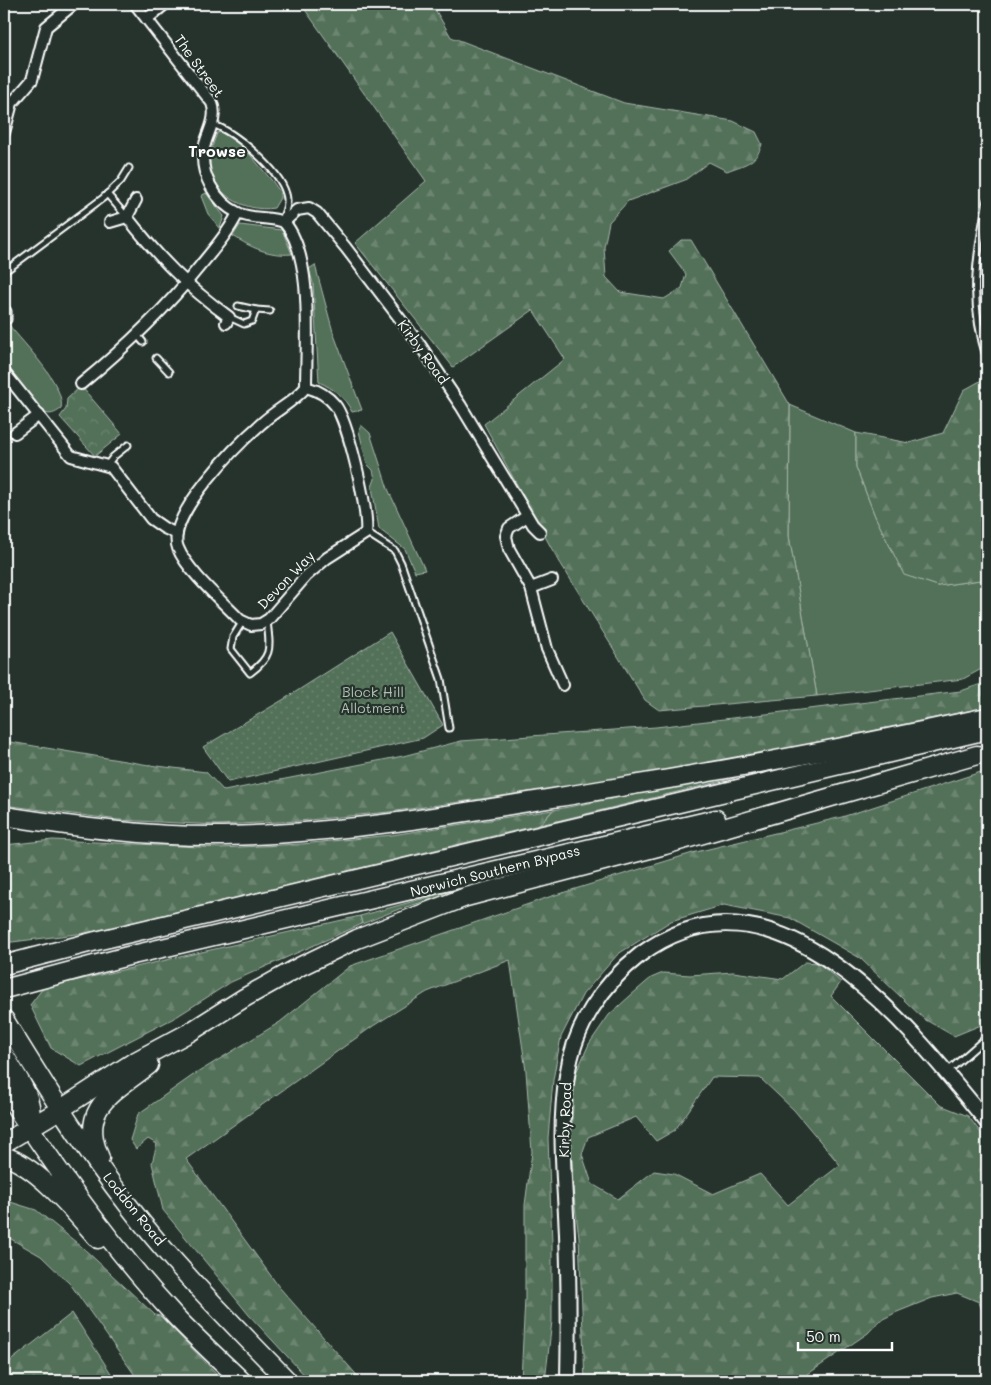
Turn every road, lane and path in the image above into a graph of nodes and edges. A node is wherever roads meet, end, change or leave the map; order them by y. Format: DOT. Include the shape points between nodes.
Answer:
graph roads {
  1 [pos="74,4"];
  2 [pos="135,4"];
  3 [pos="165,4"];
  4 [pos="147,19"];
  5 [pos="212,123"];
  6 [pos="4,133"];
  7 [pos="129,168"];
  8 [pos="107,194"];
  9 [pos="136,200"];
  10 [pos="987,200"];
  11 [pos="238,213"];
  12 [pos="127,217"];
  13 [pos="283,221"];
  14 [pos="110,222"];
  15 [pos="4,272"];
  16 [pos="186,284"];
  17 [pos="4,305"];
  18 [pos="238,306"];
  19 [pos="256,310"];
  20 [pos="270,311"];
  21 [pos="228,320"];
  22 [pos="4,323"];
  23 [pos="156,358"];
  24 [pos="987,360"];
  25 [pos="4,372"];
  26 [pos="169,372"];
  27 [pos="81,384"];
  28 [pos="306,387"];
  29 [pos="38,415"];
  30 [pos="15,433"];
  31 [pos="128,445"];
  32 [pos="107,465"];
  33 [pos="527,516"];
  34 [pos="540,532"];
  35 [pos="366,533"];
  36 [pos="177,534"];
  37 [pos="552,580"];
  38 [pos="531,588"];
  39 [pos="243,621"];
  40 [pos="267,621"];
  41 [pos="563,686"];
  42 [pos="987,717"];
  43 [pos="449,728"];
  44 [pos="987,730"];
  45 [pos="982,754"];
  46 [pos="4,816"];
  47 [pos="4,965"];
  48 [pos="4,989"];
  49 [pos="4,1018"];
  50 [pos="190,1032"];
  51 [pos="987,1037"];
  52 [pos="4,1054"];
  53 [pos="947,1072"];
  54 [pos="4,1089"];
  55 [pos="61,1109"];
  56 [pos="987,1122"];
  57 [pos="29,1128"];
  58 [pos="4,1142"];
  59 [pos="4,1156"];
  60 [pos="128,1205"];
  61 [pos="176,1317"];
  62 [pos="242,1381"];
  63 [pos="288,1381"];
  64 [pos="568,1381"];
  1 -- 6 [label="street" via="46,28 32,80 12,103"];
  2 -- 4 [label="street, The Street"];
  3 -- 4 [label="street"];
  4 -- 5 [label="street, The Street" via="212,104 215,114"];
  5 -- 11 [label="street" via="204,151 206,176 217,196"];
  5 -- 13 [label="lane" via="248,144 279,182 287,198"];
  7 -- 8 [label="lane"];
  8 -- 12 [label="lane"];
  8 -- 15 [label="lane"];
  9 -- 12 [label="street"];
  10 -- 24 [label="lane" via="976,264 975,296 977,322"];
  11 -- 13 [label="street"];
  11 -- 16 [label="street"];
  12 -- 14 [label="street"];
  12 -- 16 [label="street" via="164,263"];
  13 -- 28 [label="street" via="291,231 306,290"];
  13 -- 33 [label="street, Kirby Road" via="302,208 312,209 346,248 420,345"];
  16 -- 21 [label="street"];
  16 -- 27 [label="street" via="140,339 119,346"];
  17 -- 22 [label="lane" via="8,311 8,320"];
  18 -- 19 [label="lane"];
  19 -- 20 [label="lane"];
  19 -- 21 [label="lane" via="252,322 244,324"];
  23 -- 26 [label="lane"];
  25 -- 29 [label="street"];
  28 -- 35 [label="street" via="325,396 336,406 358,476 368,523"];
  28 -- 36 [label="street" via="264,421 217,469 185,514"];
  29 -- 30 [label="street"];
  29 -- 32 [label="street" via="71,456"];
  31 -- 32 [label="lane"];
  32 -- 36 [label="street" via="151,518"];
  33 -- 34 [label="street, Kirby Road"];
  33 -- 38 [label="street" via="509,528 506,536 509,549"];
  35 -- 40 [label="street, Devon Way" via="313,570"];
  35 -- 43 [label="lane" via="395,551 401,562 441,679"];
  36 -- 39 [label="street" via="178,547 186,563"];
  37 -- 38 [label="street"];
  38 -- 41 [label="street" via="548,649"];
  39 -- 40 [label="street, Devon Way" via="251,625"];
  39 -- 40 [label="lane" via="233,637 232,649 250,673 263,664 268,655"];
  42 -- 46 [label="highway" via="733,769 384,824 221,836 122,832"];
  44 -- 47 [label="highway, Norwich Southern Bypass" via="96,940"];
  45 -- 48 [label="highway, Norwich Southern Bypass" via="128,956"];
  45 -- 50 [label="highway" via="664,845 466,897 357,939 301,966"];
  49 -- 55 [label="highway, Loddon Road"];
  50 -- 55 [label="highway" via="132,1063"];
  50 -- 60 [label="highway" via="110,1094 92,1122 98,1156"];
  51 -- 53 [label="lane"];
  52 -- 57 [label="highway" via="29,1096 32,1117"];
  53 -- 56 [label="street, Kirby Road"];
  53 -- 64 [label="street, Kirby Road" via="852,976 823,956 782,935 733,925 680,931 629,964 607,984 591,1008 577,1038 567,1074 562,1139 569,1307"];
  54 -- 57 [label="highway"];
  55 -- 57 [label="highway"];
  55 -- 60 [label="highway, Loddon Road"];
  57 -- 58 [label="highway"];
  57 -- 61 [label="highway" via="112,1241"];
  59 -- 61 [label="highway" via="24,1166 50,1188 119,1264"];
  60 -- 63 [label="highway, Loddon Road" via="206,1298"];
  61 -- 62 [label="highway"];
}
